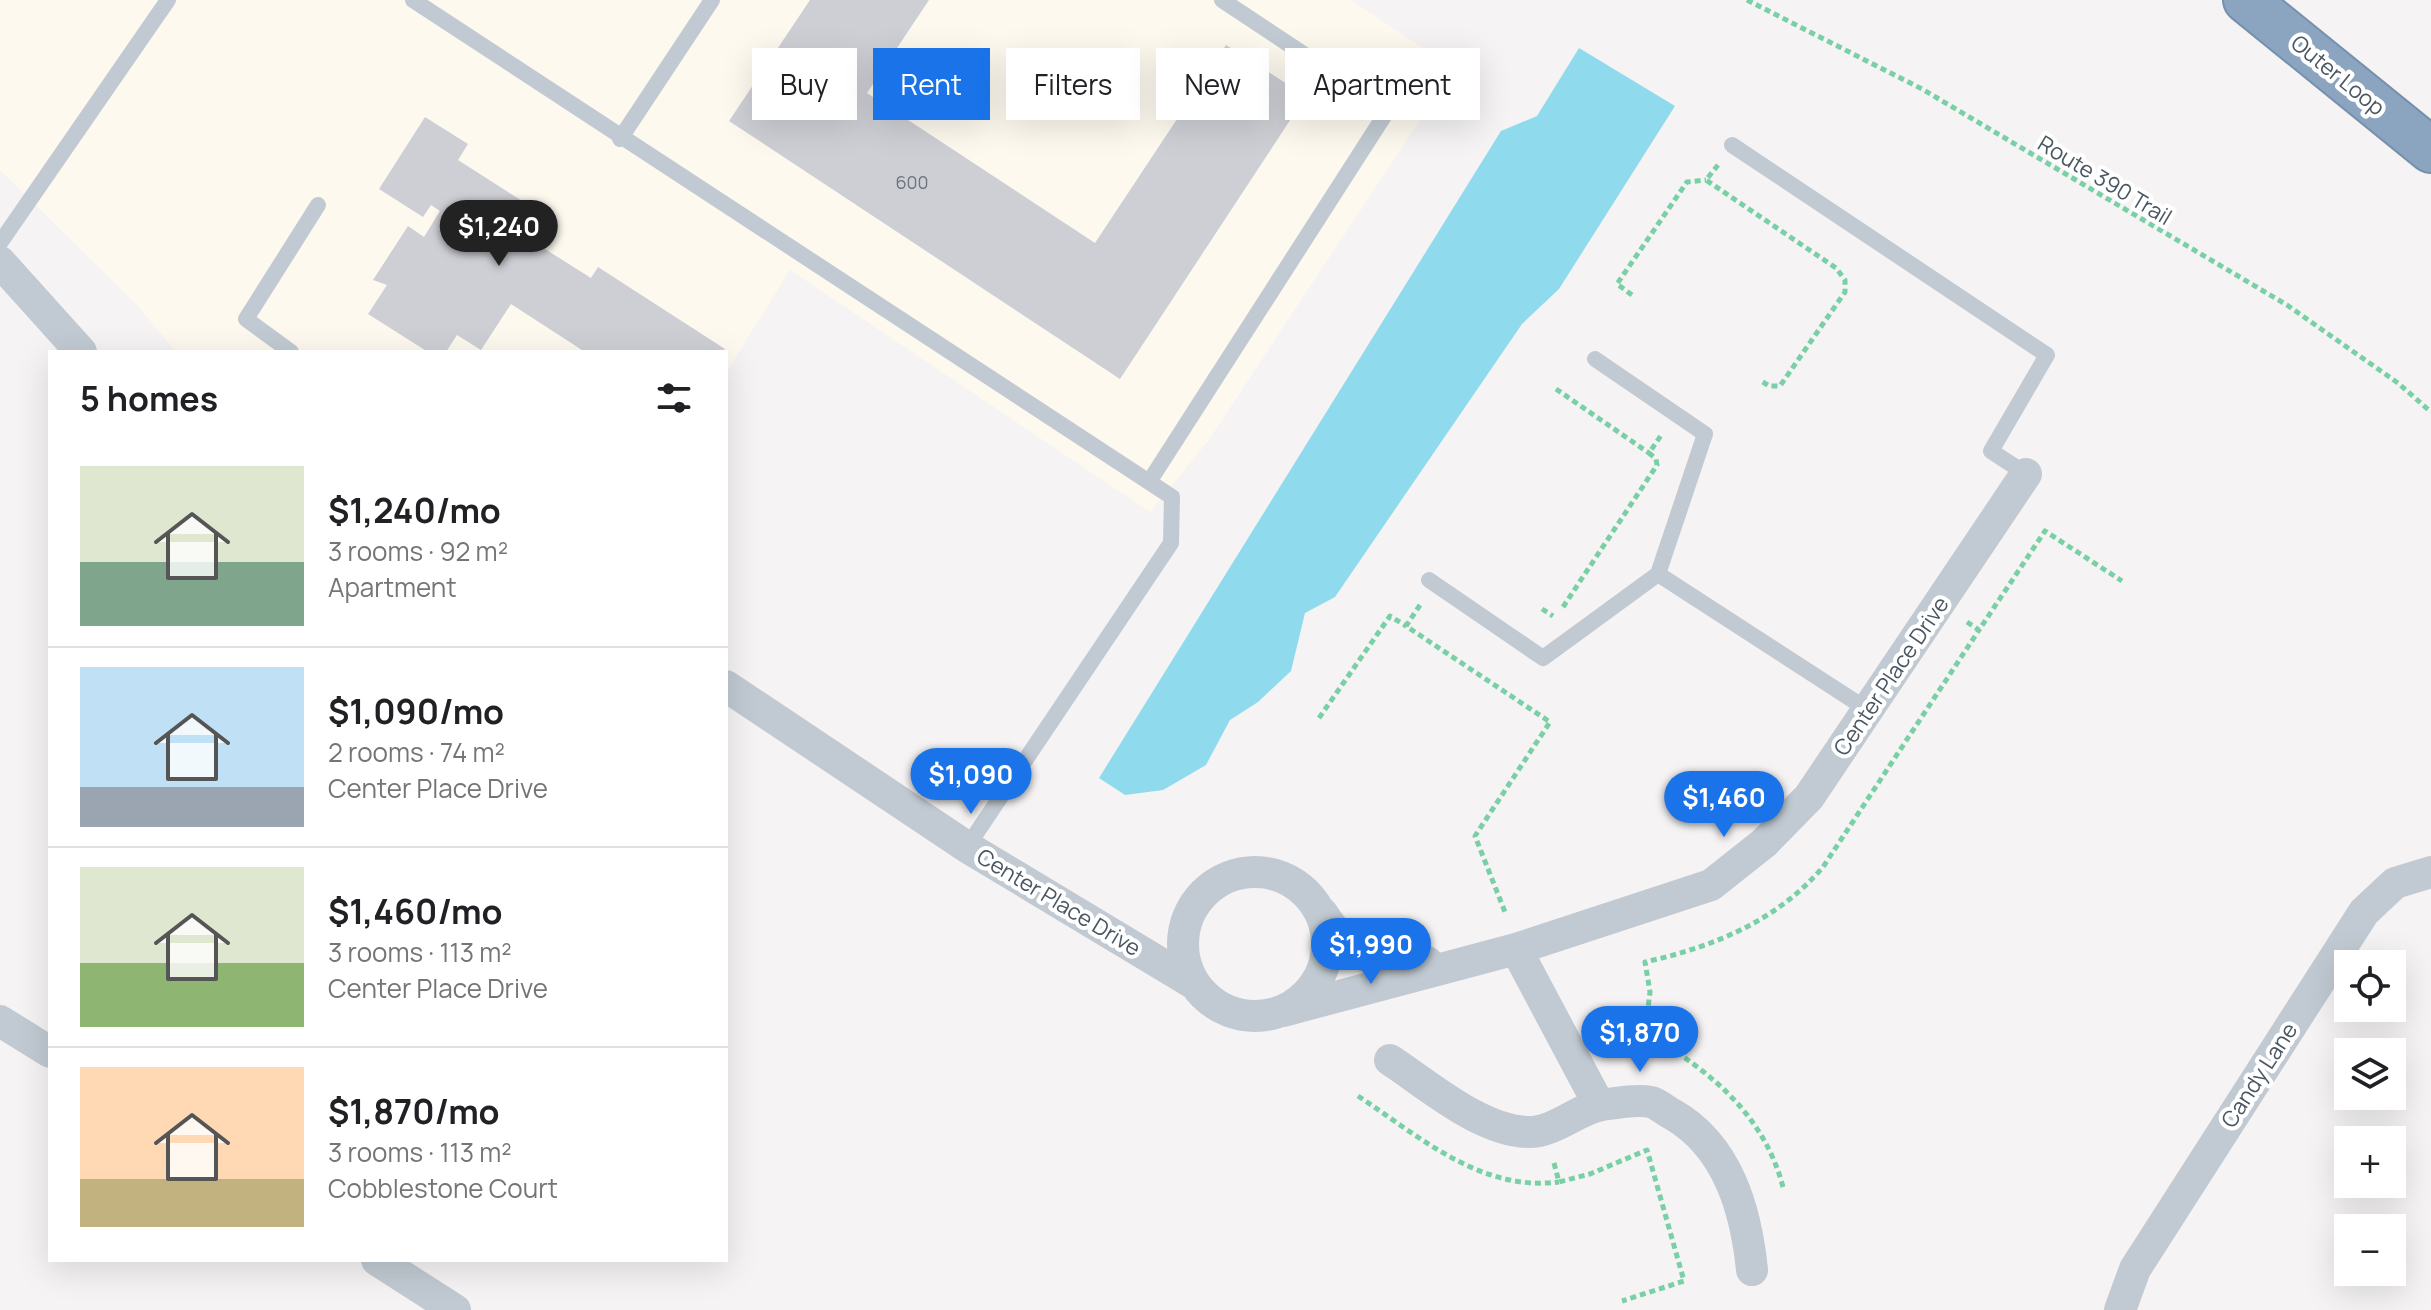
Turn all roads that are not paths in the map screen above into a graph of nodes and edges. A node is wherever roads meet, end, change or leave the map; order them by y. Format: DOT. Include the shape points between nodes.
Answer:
graph roads {
  1 [pos="168,0"];
  2 [pos="413,0"];
  3 [pos="712,0"];
  4 [pos="1222,0"];
  5 [pos="2246,0"];
  6 [pos="620,139"];
  7 [pos="1732,145"];
  8 [pos="2431,150"];
  9 [pos="318,205"];
  10 [pos="0,243"];
  11 [pos="0,262"];
  12 [pos="79,350"];
  13 [pos="288,350"];
  14 [pos="1595,359"];
  15 [pos="2026,474"];
  16 [pos="1149,482"];
  17 [pos="1658,574"];
  18 [pos="1432,583"];
  19 [pos="728,687"];
  20 [pos="1868,710"];
  21 [pos="967,847"];
  22 [pos="2431,872"];
  23 [pos="1316,904"];
  24 [pos="1516,949"];
  25 [pos="1476,960"];
  26 [pos="1193,983"];
  27 [pos="1283,1011"];
  28 [pos="0,1021"];
  29 [pos="48,1051"];
  30 [pos="1390,1060"];
  31 [pos="1599,1105"];
  32 [pos="380,1262"];
  33 [pos="1752,1270"];
  34 [pos="455,1310"];
  35 [pos="2120,1310"];
  1 -- 10 [label="lane"];
  2 -- 6 [label="lane"];
  3 -- 6 [label="lane"];
  4 -- 16 [label="lane" via="1388,110"];
  5 -- 8 [label="highway, Outer Loop"];
  6 -- 16 [label="lane"];
  7 -- 15 [label="lane" via="2047,355 1991,451"];
  9 -- 13 [label="lane" via="246,319"];
  11 -- 12 [label="street"];
  14 -- 17 [label="lane" via="1705,434"];
  15 -- 20 [label="street, Center Place Drive"];
  16 -- 21 [label="lane" via="1172,497 1171,543"];
  17 -- 18 [label="lane" via="1543,658"];
  17 -- 20 [label="lane"];
  19 -- 21 [label="street, Center Place Drive"];
  20 -- 24 [label="street, Center Place Drive" via="1809,797 1764,843 1711,885"];
  21 -- 26 [label="street, Center Place Drive"];
  22 -- 35 [label="street, Candy Lane" via="2395,883 2364,912 2135,1269"];
  23 -- 25 [label="street, Center Place Drive" via="1342,944 1362,955 1400,963"];
  23 -- 26 [label="street, Center Place Drive" via="1298,886 1264,872 1227,877 1205,891 1190,911 1182,935"];
  23 -- 27 [label="street" via="1326,928 1327,953 1320,977"];
  24 -- 25 [label="street, Center Place Drive"];
  24 -- 31 [label="street"];
  25 -- 27 [label="street, Center Place Drive"];
  26 -- 27 [label="street, Center Place Drive" via="1222,1010 1244,1016"];
  28 -- 29 [label="street"];
  30 -- 31 [label="street" via="1480,1120 1529,1132 1569,1121"];
  31 -- 33 [label="street" via="1650,1102 1686,1122 1716,1154 1736,1191"];
  32 -- 34 [label="street"];
}
